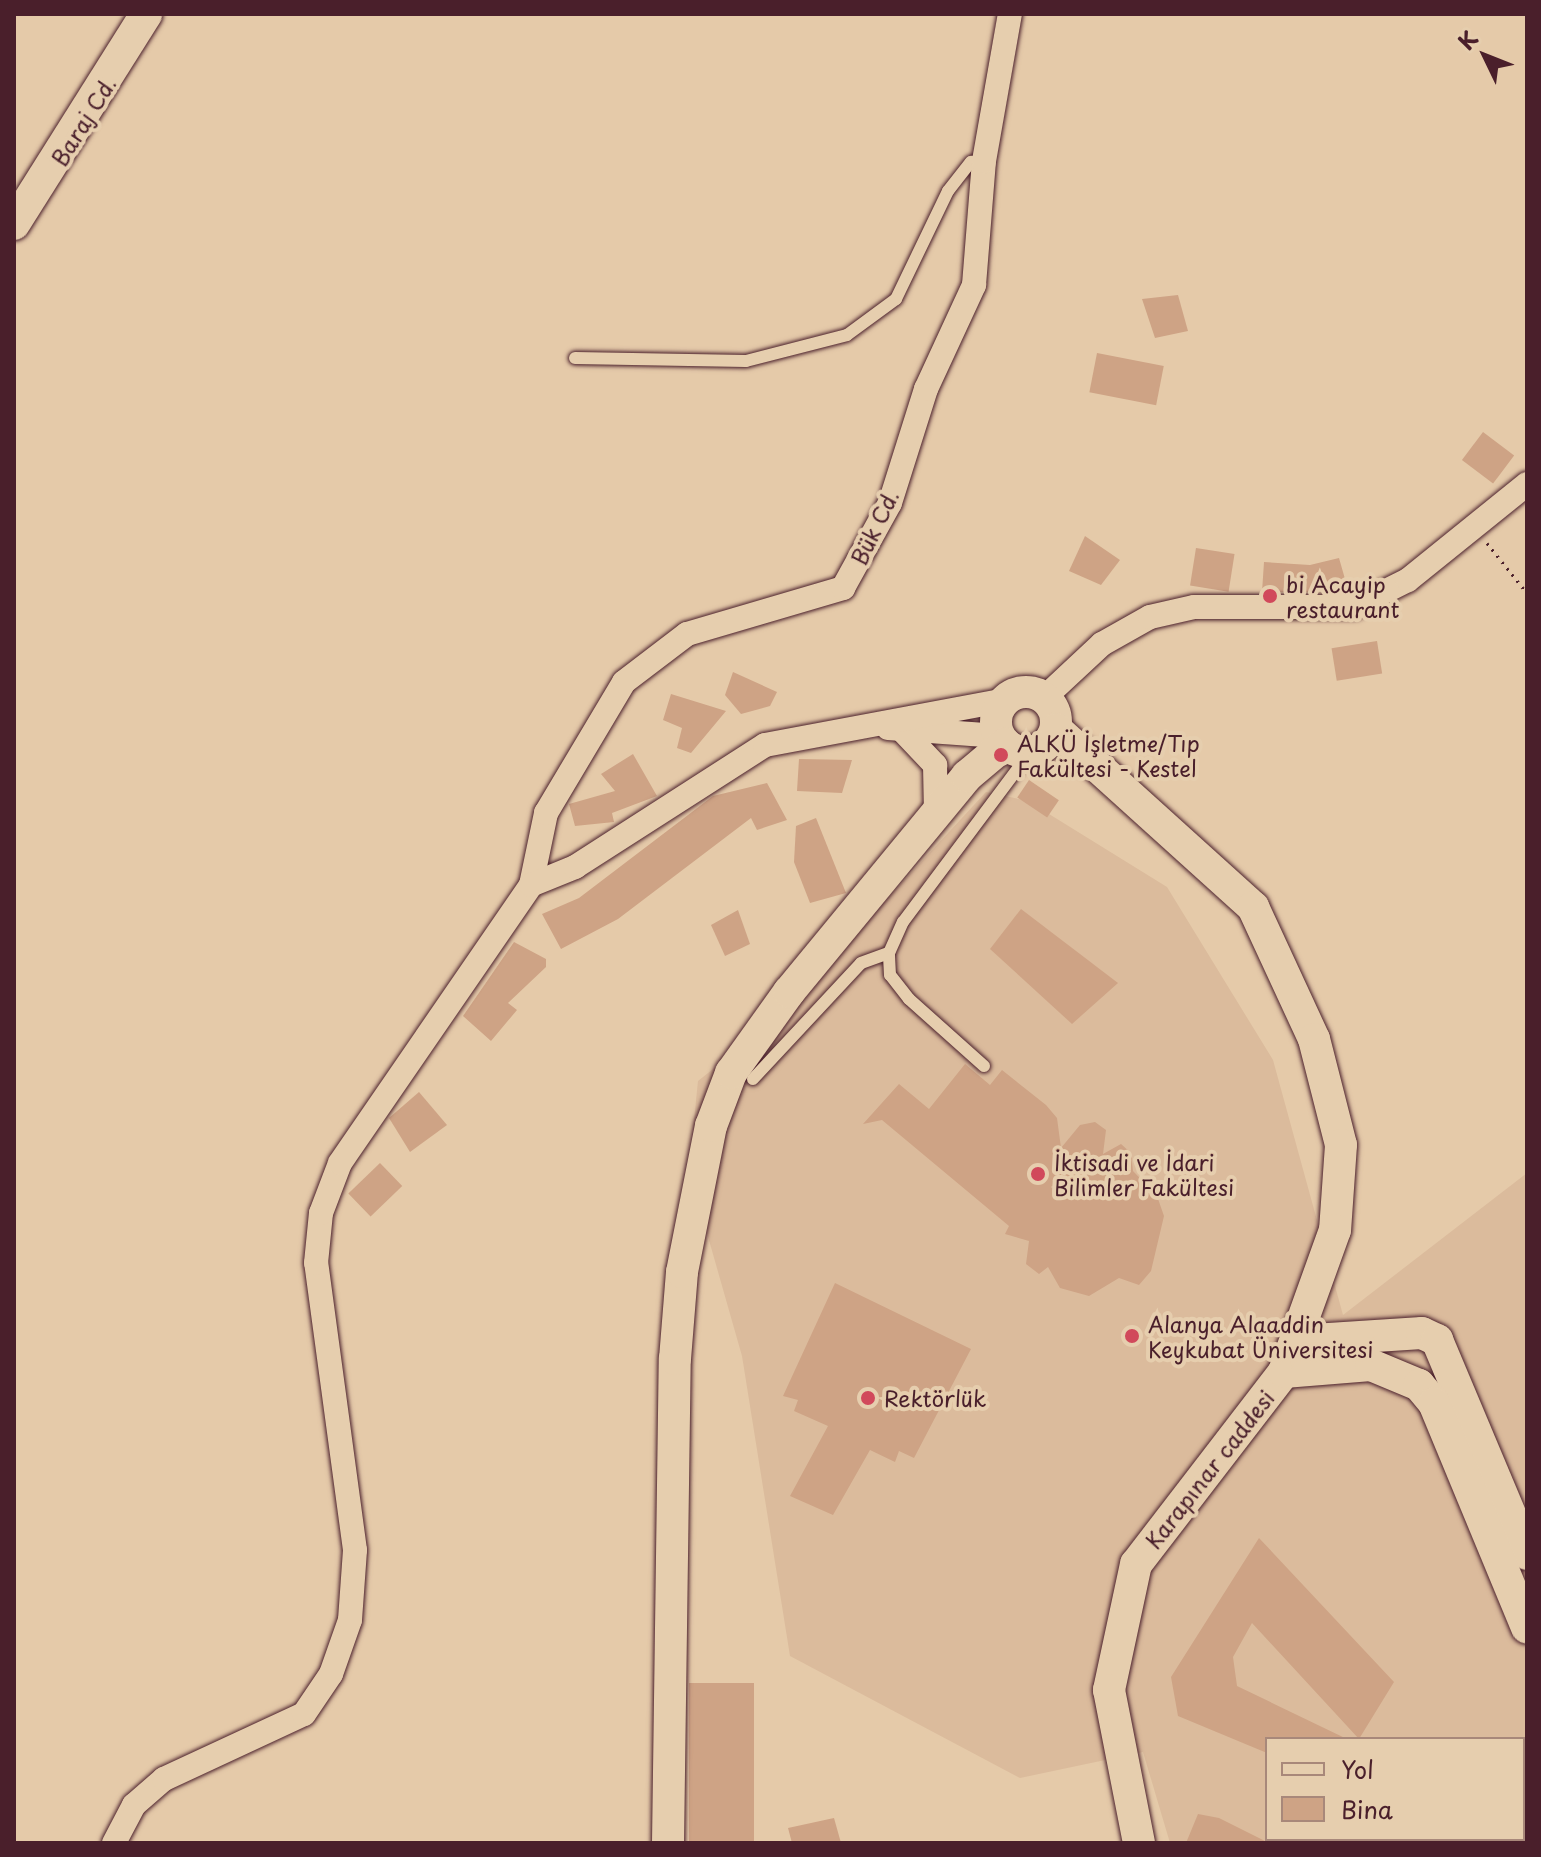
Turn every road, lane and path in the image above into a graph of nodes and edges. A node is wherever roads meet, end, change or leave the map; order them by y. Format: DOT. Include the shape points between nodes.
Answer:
graph roads {
  1 [pos="146,14"];
  2 [pos="1010,14"];
  3 [pos="984,161"];
  4 [pos="14,224"];
  5 [pos="575,358"];
  6 [pos="1527,484"];
  7 [pos="1475,528"];
  8 [pos="1527,593"];
  9 [pos="1044,698"];
  10 [pos="1006,700"];
  11 [pos="854,727"];
  12 [pos="901,729"];
  13 [pos="1024,744"];
  14 [pos="936,812"];
  15 [pos="531,885"];
  16 [pos="889,953"];
  17 [pos="984,1066"];
  18 [pos="753,1079"];
  19 [pos="1298,1341"];
  20 [pos="1284,1372"];
  21 [pos="1514,1533"];
  22 [pos="1527,1628"];
  23 [pos="114,1843"];
  24 [pos="668,1843"];
  25 [pos="1139,1843"];
  1 -- 4 [label="street, Baraj Cd."];
  2 -- 3 [label="street, Bük Cd."];
  3 -- 5 [label="lane" via="971,162 948,191 896,299 847,335 746,361"];
  3 -- 15 [label="street, Bük Cd." via="974,285 926,389 890,503 843,588 687,634 624,682 546,813"];
  6 -- 7 [label="street"];
  7 -- 8 [label="path"];
  7 -- 9 [label="street" via="1408,580 1354,607 1194,607 1150,617 1102,644"];
  9 -- 10 [label="street" via="1025,692"];
  9 -- 13 [label="street"];
  10 -- 11 [label="street"];
  10 -- 13 [label="street" via="997,717"];
  11 -- 12 [label="street"];
  11 -- 15 [label="street" via="765,745 575,867"];
  12 -- 13 [label="street"];
  12 -- 14 [label="street" via="935,765"];
  13 -- 14 [label="street" via="979,765"];
  13 -- 16 [label="lane" via="903,922"];
  13 -- 19 [label="street, Karapınar caddesi" via="1141,809 1253,907 1314,1039 1341,1145 1335,1230"];
  14 -- 24 [label="street" via="789,992 731,1073 711,1126 682,1272 675,1359"];
  15 -- 23 [label="street" via="340,1163 321,1213 316,1263 355,1550 350,1620 331,1674 304,1714 164,1779 134,1805"];
  16 -- 17 [label="lane" via="890,975 909,999"];
  16 -- 18 [label="lane" via="861,963"];
  19 -- 20 [label="street, Karapınar caddesi"];
  19 -- 21 [label="street" via="1422,1333 1437,1340"];
  20 -- 21 [label="street" via="1371,1365 1419,1385"];
  20 -- 25 [label="street, Karapınar caddesi" via="1136,1564 1109,1690"];
  21 -- 22 [label="street"];
}
